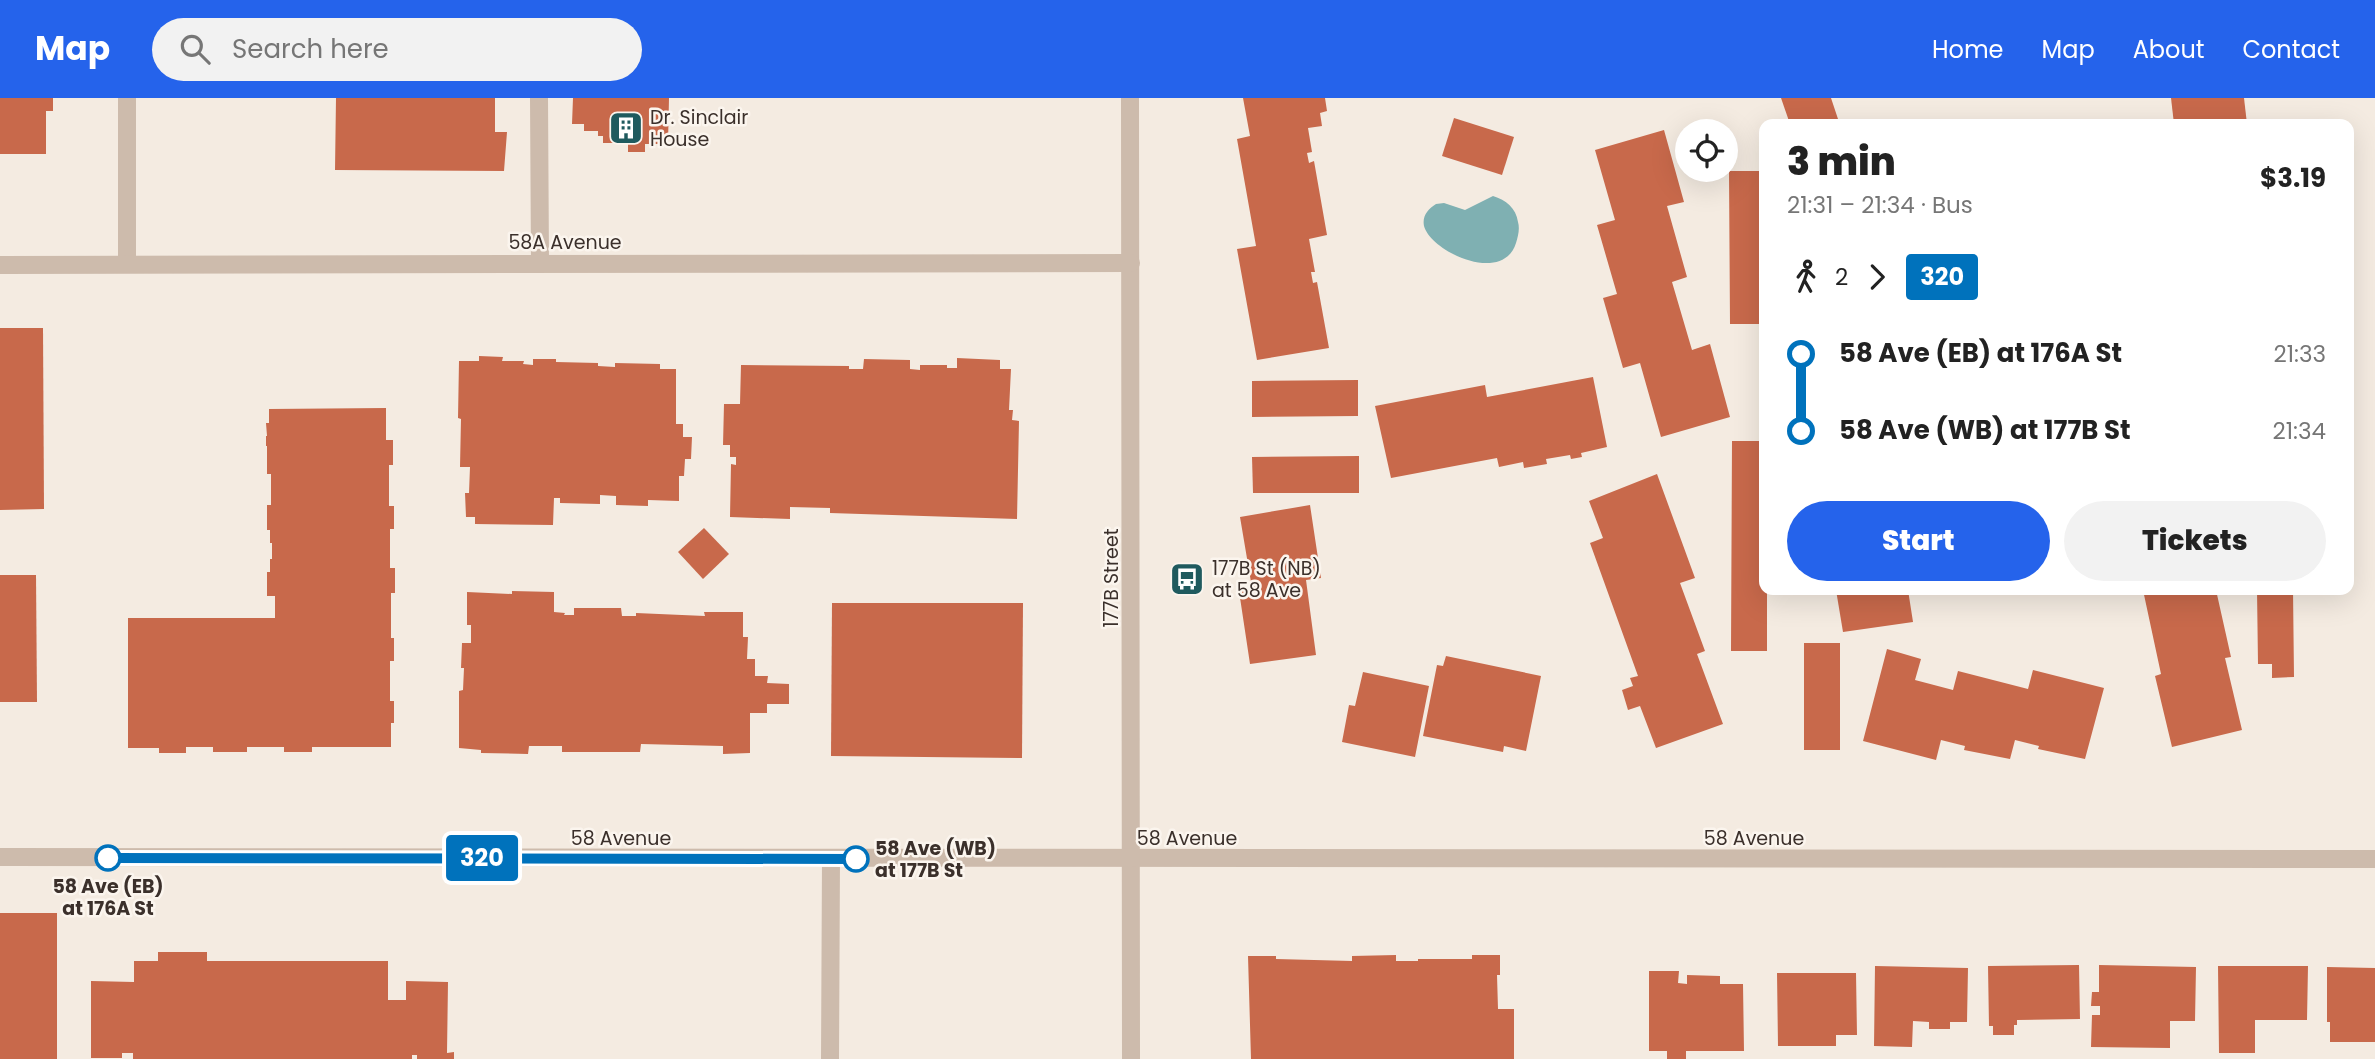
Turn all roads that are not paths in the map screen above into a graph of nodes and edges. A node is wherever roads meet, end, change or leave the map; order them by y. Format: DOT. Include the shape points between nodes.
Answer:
graph roads {
  1 [pos="127,98"];
  2 [pos="539,98"];
  3 [pos="1130,98"];
  4 [pos="540,263"];
  5 [pos="1130,263"];
  6 [pos="127,264"];
  7 [pos="0,265"];
  8 [pos="0,857"];
  9 [pos="831,859"];
  10 [pos="1130,859"];
  11 [pos="2375,859"];
  12 [pos="830,1059"];
  13 [pos="1132,1059"];
  1 -- 6 [label="street"];
  2 -- 4 [label="street"];
  3 -- 5 [label="street, 177B Street"];
  4 -- 5 [label="street, 58A Avenue"];
  4 -- 6 [label="street, 58A Avenue"];
  5 -- 10 [label="street, 177B Street"];
  6 -- 7 [label="street, 58A Avenue"];
  8 -- 9 [label="street, 58 Avenue"];
  9 -- 10 [label="street, 58 Avenue"];
  9 -- 12 [label="street"];
  10 -- 11 [label="street, 58 Avenue"];
  10 -- 13 [label="street, 177B Street"];
}
